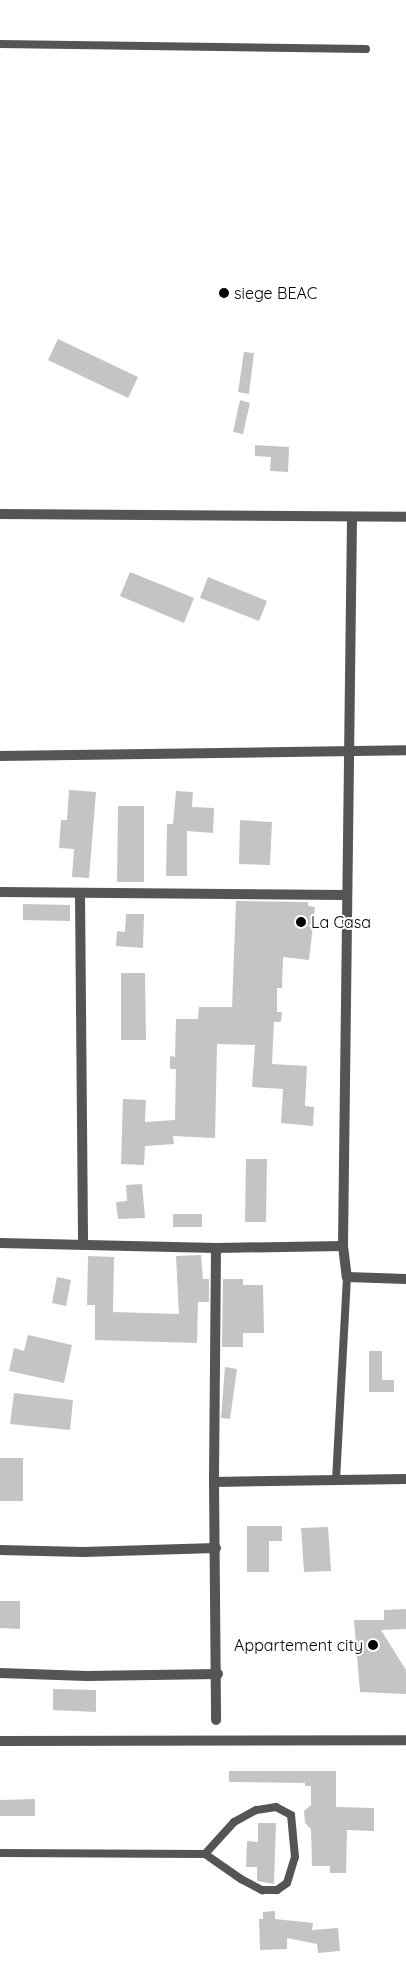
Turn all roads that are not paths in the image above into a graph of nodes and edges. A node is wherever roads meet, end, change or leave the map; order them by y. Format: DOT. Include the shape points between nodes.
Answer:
graph roads {
  1 [pos="0,44"];
  2 [pos="366,49"];
  3 [pos="0,514"];
  4 [pos="406,517"];
  5 [pos="352,518"];
  6 [pos="406,750"];
  7 [pos="347,752"];
  8 [pos="0,756"];
  9 [pos="0,892"];
  10 [pos="80,893"];
  11 [pos="346,895"];
  12 [pos="0,1243"];
  13 [pos="82,1244"];
  14 [pos="343,1246"];
  15 [pos="216,1248"];
  16 [pos="347,1277"];
  17 [pos="406,1279"];
  18 [pos="336,1480"];
  19 [pos="406,1480"];
  20 [pos="214,1482"];
  21 [pos="216,1548"];
  22 [pos="0,1550"];
  23 [pos="0,1673"];
  24 [pos="218,1674"];
  25 [pos="216,1720"];
  26 [pos="406,1740"];
  27 [pos="0,1741"];
  28 [pos="0,1852"];
  29 [pos="205,1854"];
  1 -- 2 [label="lane"];
  3 -- 5 [label="street" via="216,513"];
  4 -- 5 [label="street"];
  5 -- 7 [label="street"];
  6 -- 7 [label="street"];
  7 -- 8 [label="street"];
  7 -- 11 [label="street"];
  9 -- 10 [label="street"];
  10 -- 11 [label="street"];
  10 -- 13 [label="street"];
  11 -- 14 [label="street"];
  12 -- 13 [label="street"];
  13 -- 15 [label="street"];
  14 -- 15 [label="street"];
  14 -- 16 [label="street"];
  15 -- 20 [label="street"];
  16 -- 17 [label="street"];
  16 -- 18 [label="lane"];
  18 -- 19 [label="street"];
  18 -- 20 [label="street"];
  20 -- 21 [label="street"];
  21 -- 22 [label="street" via="83,1552"];
  21 -- 24 [label="street"];
  23 -- 24 [label="street" via="87,1676"];
  24 -- 25 [label="street"];
  26 -- 27 [label="street"];
  28 -- 29 [label="lane"];
  29 -- 29 [label="lane" via="248,1883 262,1890 277,1890 288,1883 295,1857 291,1815 276,1807 256,1810 234,1822"];
}
